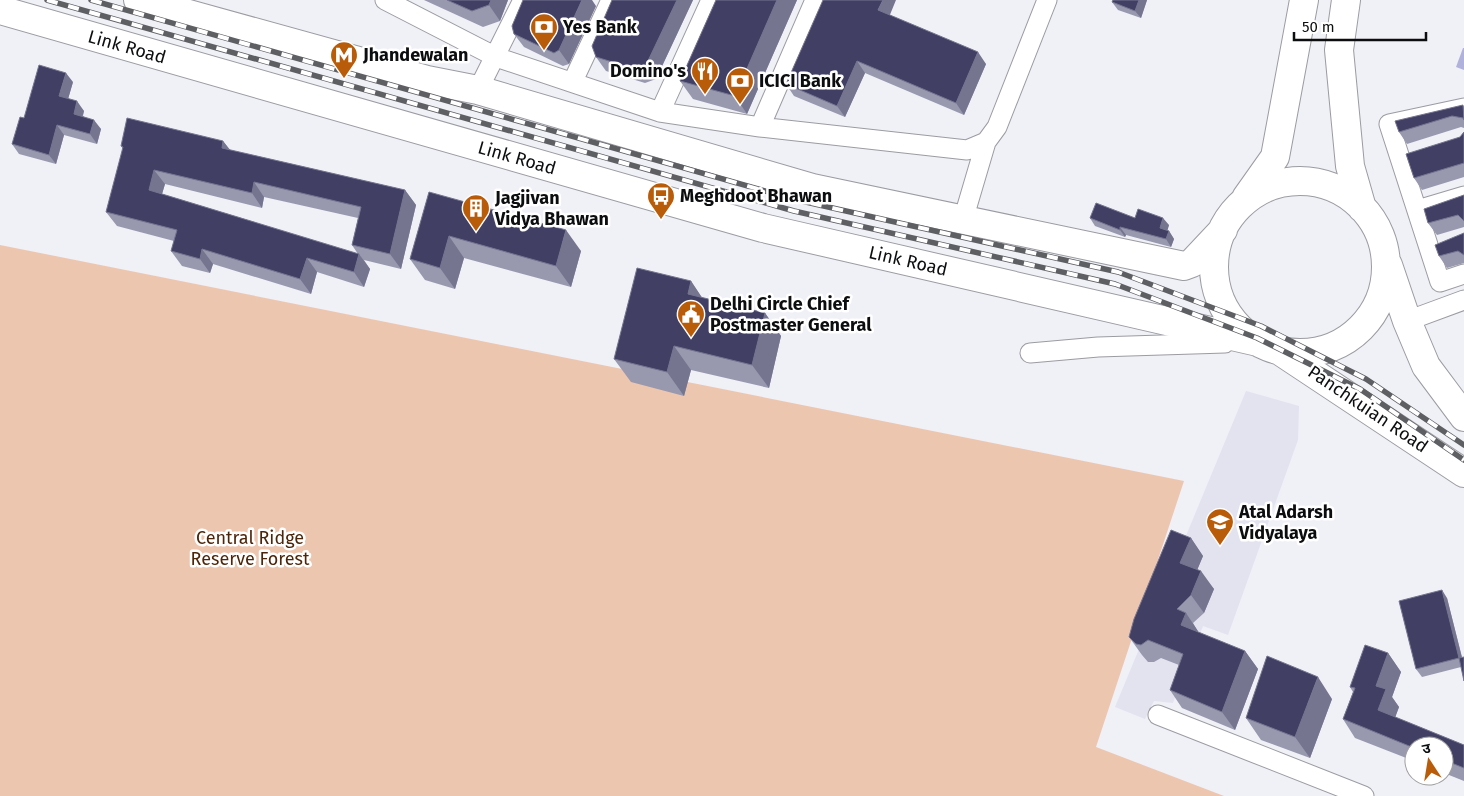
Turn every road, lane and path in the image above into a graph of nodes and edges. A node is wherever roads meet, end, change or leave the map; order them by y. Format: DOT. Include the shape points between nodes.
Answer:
graph roads {
  1 [pos="138,0"];
  2 [pos="385,0"];
  3 [pos="523,0"];
  4 [pos="611,0"];
  5 [pos="711,0"];
  6 [pos="815,0"];
  7 [pos="1047,0"];
  8 [pos="1304,0"];
  9 [pos="1346,0"];
  10 [pos="0,10"];
  11 [pos="496,56"];
  12 [pos="573,81"];
  13 [pos="478,90"];
  14 [pos="1464,108"];
  15 [pos="660,112"];
  16 [pos="760,127"];
  17 [pos="986,142"];
  18 [pos="1418,152"];
  19 [pos="1400,158"];
  20 [pos="1464,196"];
  21 [pos="1242,204"];
  22 [pos="1362,208"];
  23 [pos="1418,210"];
  24 [pos="963,220"];
  25 [pos="1223,230"];
  26 [pos="1386,258"];
  27 [pos="1464,274"];
  28 [pos="1464,300"];
  29 [pos="1407,322"];
  30 [pos="1271,345"];
  31 [pos="1030,354"];
  32 [pos="1464,417"];
  33 [pos="1464,473"];
  34 [pos="1158,715"];
  35 [pos="1364,796"];
  1 -- 13 [label="main road" via="427,80"];
  2 -- 11 [label="street"];
  3 -- 11 [label="street"];
  4 -- 12 [label="street"];
  5 -- 15 [label="street"];
  6 -- 16 [label="street"];
  7 -- 17 [label="street" via="1002,117"];
  8 -- 21 [label="main road" via="1275,156"];
  9 -- 22 [label="main road" via="1339,50 1350,166"];
  10 -- 30 [label="main road, Link Road" via="763,228"];
  11 -- 12 [label="street"];
  11 -- 13 [label="street"];
  12 -- 15 [label="street"];
  13 -- 24 [label="main road" via="812,188"];
  14 -- 19 [label="street" via="1388,124"];
  15 -- 16 [label="street"];
  16 -- 17 [label="street" via="950,149 967,150"];
  17 -- 24 [label="street"];
  18 -- 19 [label="street"];
  19 -- 23 [label="street"];
  20 -- 23 [label="street"];
  21 -- 22 [label="main road" via="1275,185 1312,182 1331,187"];
  21 -- 25 [label="main road"];
  22 -- 26 [label="main road" via="1378,231"];
  23 -- 27 [label="street" via="1438,246 1440,282"];
  24 -- 25 [label="main road" via="1184,266 1192,263"];
  25 -- 30 [label="main road" via="1216,247 1214,265 1220,300 1241,330"];
  26 -- 29 [label="main road"];
  26 -- 30 [label="main road" via="1386,280 1380,300 1355,334 1316,352 1295,353"];
  28 -- 29 [label="street"];
  29 -- 32 [label="main road" via="1426,366"];
  30 -- 31 [label="street" via="1209,342"];
  30 -- 33 [label="main road, Panchkuian Road"];
  34 -- 35 [label="street"];
}
